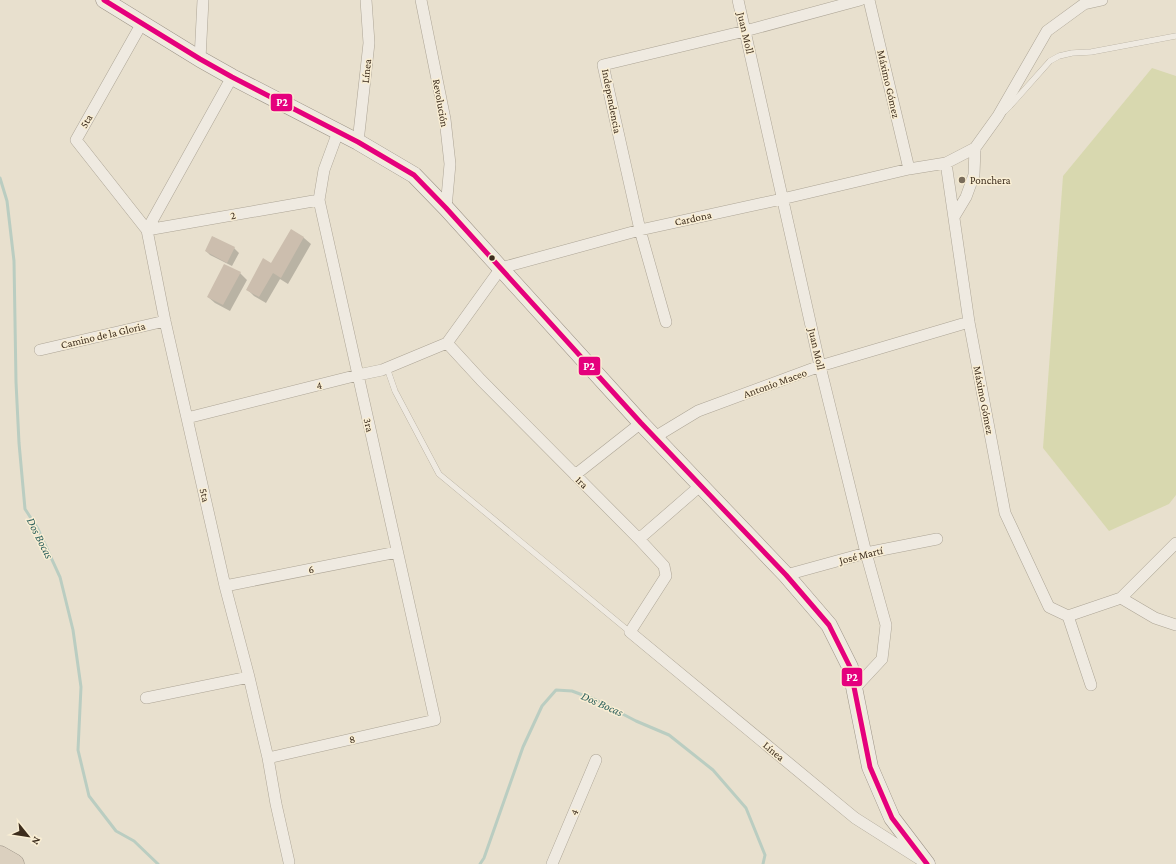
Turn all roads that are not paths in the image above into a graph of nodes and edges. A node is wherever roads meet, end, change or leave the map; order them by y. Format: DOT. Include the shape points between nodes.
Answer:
graph roads {
  1 [pos="104,0"];
  2 [pos="203,0"];
  3 [pos="366,0"];
  4 [pos="421,0"];
  5 [pos="738,0"];
  6 [pos="860,0"];
  7 [pos="869,0"];
  8 [pos="1102,0"];
  9 [pos="1083,2"];
  10 [pos="142,23"];
  11 [pos="745,31"];
  12 [pos="1176,36"];
  13 [pos="200,59"];
  14 [pos="232,77"];
  15 [pos="998,116"];
  16 [pos="338,132"];
  17 [pos="358,142"];
  18 [pos="975,148"];
  19 [pos="946,163"];
  20 [pos="909,169"];
  21 [pos="782,199"];
  22 [pos="319,200"];
  23 [pos="446,208"];
  24 [pos="954,217"];
  25 [pos="147,230"];
  26 [pos="640,230"];
  27 [pos="501,268"];
  28 [pos="165,320"];
  29 [pos="666,322"];
  30 [pos="969,322"];
  31 [pos="448,343"];
  32 [pos="40,350"];
  33 [pos="820,366"];
  34 [pos="387,368"];
  35 [pos="358,375"];
  36 [pos="187,418"];
  37 [pos="641,423"];
  38 [pos="654,437"];
  39 [pos="575,475"];
  40 [pos="700,486"];
  41 [pos="640,539"];
  42 [pos="937,539"];
  43 [pos="1176,543"];
  44 [pos="397,552"];
  45 [pos="866,553"];
  46 [pos="786,575"];
  47 [pos="225,586"];
  48 [pos="1121,598"];
  49 [pos="1068,616"];
  50 [pos="1176,625"];
  51 [pos="630,632"];
  52 [pos="249,677"];
  53 [pos="1091,684"];
  54 [pos="855,688"];
  55 [pos="146,698"];
  56 [pos="435,720"];
  57 [pos="268,758"];
  58 [pos="596,760"];
  59 [pos="0,856"];
  60 [pos="289,862"];
  61 [pos="925,863"];
  62 [pos="14,864"];
  63 [pos="552,864"];
  1 -- 10 [label="main road"];
  2 -- 13 [label="street"];
  3 -- 17 [label="street, Línea" via="369,42"];
  4 -- 23 [label="street, Revolución" via="446,127 450,164"];
  5 -- 11 [label="street, Juan Moll"];
  6 -- 11 [label="street, Independencia"];
  7 -- 20 [label="street, Máximo Gómez"];
  8 -- 9 [label="street"];
  9 -- 15 [label="street" via="1047,31"];
  10 -- 13 [label="main road"];
  10 -- 25 [label="street, 5ta" via="76,140"];
  11 -- 21 [label="street, Juan Moll"];
  11 -- 26 [label="street, Independencia" via="603,65"];
  12 -- 15 [label="lane" via="1059,56 1050,61"];
  13 -- 14 [label="main road"];
  14 -- 16 [label="main road"];
  14 -- 25 [label="street"];
  15 -- 18 [label="street"];
  16 -- 17 [label="main road"];
  16 -- 22 [label="street, 3ra" via="324,170"];
  17 -- 23 [label="main road" via="414,175"];
  18 -- 19 [label="street, Cardona"];
  18 -- 24 [label="street" via="974,175 966,197"];
  19 -- 20 [label="street, Cardona"];
  19 -- 24 [label="street, Máximo Gómez"];
  20 -- 21 [label="street, Cardona"];
  21 -- 26 [label="street, Cardona"];
  21 -- 33 [label="street, Juan Moll"];
  22 -- 25 [label="street, 2"];
  22 -- 35 [label="street, 3ra"];
  23 -- 27 [label="main road"];
  24 -- 30 [label="street, Máximo Gómez"];
  25 -- 28 [label="street, 5ta"];
  26 -- 27 [label="street, Cardona"];
  26 -- 29 [label="street, Independencia"];
  27 -- 31 [label="street"];
  27 -- 37 [label="main road"];
  28 -- 32 [label="street, Camino de la Gloria"];
  28 -- 36 [label="street, 5ta"];
  30 -- 33 [label="street, Antonio Maceo"];
  30 -- 49 [label="street, Máximo Gómez" via="1005,512 1049,607"];
  31 -- 34 [label="street, 4"];
  31 -- 39 [label="street, 1ra"];
  33 -- 38 [label="street, Antonio Maceo" via="698,412"];
  33 -- 45 [label="street, Juan Moll"];
  34 -- 35 [label="street, 4"];
  34 -- 51 [label="lane" via="395,391 439,474"];
  35 -- 36 [label="street, 4"];
  35 -- 44 [label="street, 3ra"];
  36 -- 47 [label="street, 5ta"];
  37 -- 38 [label="main road"];
  37 -- 39 [label="street"];
  38 -- 40 [label="main road"];
  39 -- 41 [label="street, 1ra"];
  40 -- 41 [label="street"];
  40 -- 46 [label="main road"];
  41 -- 51 [label="street, 1ra" via="664,566 666,576"];
  42 -- 45 [label="street, José Martí"];
  43 -- 48 [label="street"];
  44 -- 47 [label="street, 6"];
  44 -- 56 [label="street, 3ra"];
  45 -- 46 [label="street, José Martí"];
  45 -- 54 [label="street, Juan Moll" via="886,624 882,659"];
  46 -- 54 [label="main road" via="829,625 850,667"];
  47 -- 52 [label="street, 5ta"];
  48 -- 49 [label="street"];
  48 -- 50 [label="street" via="1155,618"];
  49 -- 53 [label="street"];
  51 -- 61 [label="street, Línea" via="855,818"];
  52 -- 55 [label="street"];
  52 -- 57 [label="street, 5ta"];
  54 -- 61 [label="main road" via="870,767 892,818"];
  56 -- 57 [label="street, 8"];
  57 -- 60 [label="street, 5ta"];
  58 -- 63 [label="street, 4"];
  59 -- 62 [label="highway"];
}
